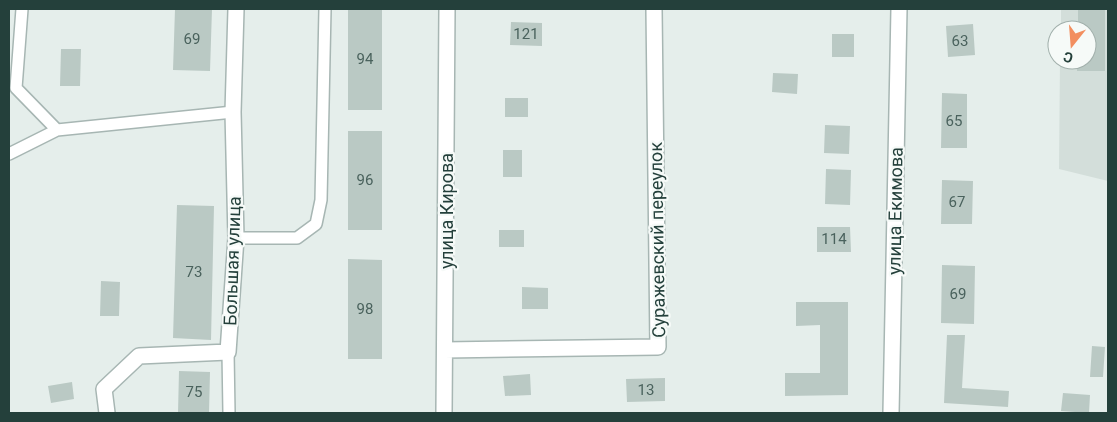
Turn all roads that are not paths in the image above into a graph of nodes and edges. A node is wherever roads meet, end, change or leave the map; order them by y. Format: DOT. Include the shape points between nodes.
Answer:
graph roads {
  1 [pos="22,9"];
  2 [pos="236,9"];
  3 [pos="326,9"];
  4 [pos="446,9"];
  5 [pos="654,9"];
  6 [pos="899,9"];
  7 [pos="233,112"];
  8 [pos="57,130"];
  9 [pos="9,154"];
  10 [pos="236,238"];
  11 [pos="444,350"];
  12 [pos="228,352"];
  13 [pos="107,413"];
  14 [pos="229,413"];
  15 [pos="444,413"];
  16 [pos="891,413"];
  1 -- 8 [label="lane" via="16,88"];
  2 -- 7 [label="street, Большая улица"];
  3 -- 10 [label="lane" via="321,200 316,224 297,238"];
  4 -- 11 [label="street, улица Кирова"];
  5 -- 11 [label="street, Суражевский переулок" via="658,347"];
  6 -- 16 [label="street, улица Екимова"];
  7 -- 8 [label="lane"];
  7 -- 10 [label="street, Большая улица"];
  8 -- 9 [label="lane"];
  10 -- 12 [label="street, Большая улица"];
  11 -- 15 [label="street, улица Кирова"];
  12 -- 13 [label="street" via="139,356 104,389"];
  12 -- 14 [label="lane"];
}
